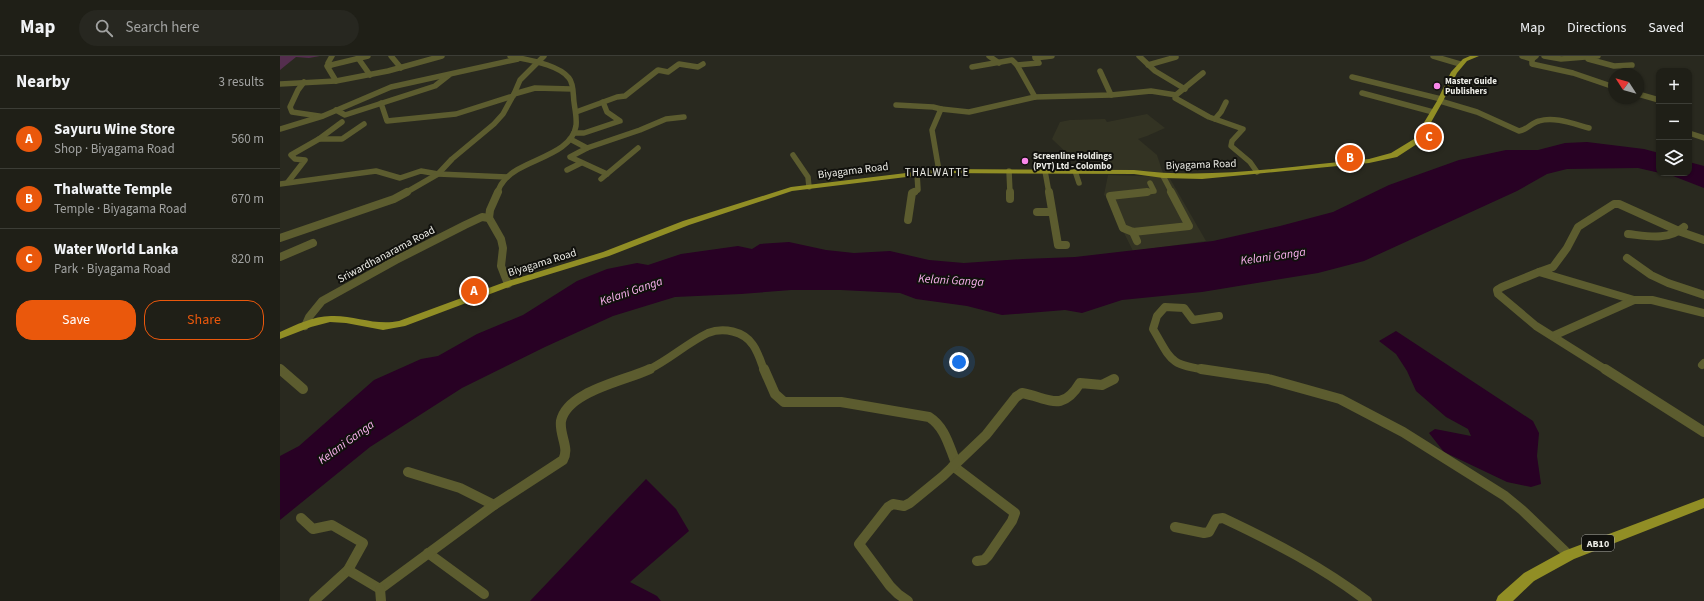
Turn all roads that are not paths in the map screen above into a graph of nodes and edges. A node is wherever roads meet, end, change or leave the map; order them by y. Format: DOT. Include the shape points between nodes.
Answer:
graph roads {
  1 [pos="332,56"];
  2 [pos="365,56"];
  3 [pos="391,56"];
  4 [pos="442,56"];
  5 [pos="510,56"];
  6 [pos="530,56"];
  7 [pos="544,56"];
  8 [pos="988,56"];
  9 [pos="1052,56"];
  10 [pos="1139,56"];
  11 [pos="1433,56"];
  12 [pos="1522,56"];
  13 [pos="1544,56"];
  14 [pos="1598,56"];
  15 [pos="1035,57"];
  16 [pos="1176,57"];
  17 [pos="1471,57"];
  18 [pos="1535,57"];
  19 [pos="358,58"];
  20 [pos="522,58"];
  21 [pos="1583,58"];
  22 [pos="538,62"];
  23 [pos="999,63"];
  24 [pos="703,64"];
  25 [pos="1460,64"];
  26 [pos="331,65"];
  27 [pos="1017,65"];
  28 [pos="1148,65"];
  29 [pos="1632,65"];
  30 [pos="401,68"];
  31 [pos="972,68"];
  32 [pos="1100,71"];
  33 [pos="1203,73"];
  34 [pos="370,75"];
  35 [pos="449,75"];
  36 [pos="1352,76"];
  37 [pos="336,81"];
  38 [pos="304,82"];
  39 [pos="280,84"];
  40 [pos="1608,85"];
  41 [pos="572,89"];
  42 [pos="1185,89"];
  43 [pos="1362,93"];
  44 [pos="513,95"];
  45 [pos="1111,95"];
  46 [pos="1176,95"];
  47 [pos="1644,96"];
  48 [pos="1035,97"];
  49 [pos="1656,99"];
  50 [pos="1440,100"];
  51 [pos="603,102"];
  52 [pos="1226,102"];
  53 [pos="381,103"];
  54 [pos="896,105"];
  55 [pos="941,109"];
  56 [pos="336,110"];
  57 [pos="576,112"];
  58 [pos="1433,112"];
  59 [pos="323,116"];
  60 [pos="684,117"];
  61 [pos="1215,119"];
  62 [pos="342,122"];
  63 [pos="364,124"];
  64 [pos="1589,128"];
  65 [pos="280,129"];
  66 [pos="1692,134"];
  67 [pos="572,136"];
  68 [pos="1704,138"];
  69 [pos="319,139"];
  70 [pos="587,148"];
  71 [pos="638,148"];
  72 [pos="793,155"];
  73 [pos="581,163"];
  74 [pos="567,170"];
  75 [pos="939,171"];
  76 [pos="1009,171"];
  77 [pos="1045,171"];
  78 [pos="1075,172"];
  79 [pos="1257,172"];
  80 [pos="917,173"];
  81 [pos="438,174"];
  82 [pos="607,174"];
  83 [pos="1163,176"];
  84 [pos="507,178"];
  85 [pos="601,179"];
  86 [pos="288,182"];
  87 [pos="1079,183"];
  88 [pos="1150,183"];
  89 [pos="280,184"];
  90 [pos="809,187"];
  91 [pos="1010,199"];
  92 [pos="1037,212"];
  93 [pos="1052,212"];
  94 [pos="489,218"];
  95 [pos="908,220"];
  96 [pos="1683,229"];
  97 [pos="1133,232"];
  98 [pos="1628,234"];
  99 [pos="280,238"];
  100 [pos="1704,240"];
  101 [pos="1137,241"];
  102 [pos="313,243"];
  103 [pos="1066,245"];
  104 [pos="280,257"];
  105 [pos="1627,258"];
  106 [pos="1539,272"];
  107 [pos="508,284"];
  108 [pos="1704,295"];
  109 [pos="1634,300"];
  110 [pos="1704,313"];
  111 [pos="1219,316"];
  112 [pos="305,326"];
  113 [pos="280,336"];
  114 [pos="1553,336"];
  115 [pos="280,369"];
  116 [pos="1114,379"];
  117 [pos="303,389"];
  118 [pos="1704,432"];
  119 [pos="954,465"];
  120 [pos="408,472"];
  121 [pos="1704,503"];
  122 [pos="494,505"];
  123 [pos="301,518"];
  124 [pos="1175,527"];
  125 [pos="428,553"];
  126 [pos="1569,554"];
  127 [pos="977,561"];
  128 [pos="348,570"];
  129 [pos="380,589"];
  130 [pos="484,594"];
  131 [pos="314,601"];
  132 [pos="381,601"];
  133 [pos="908,601"];
  134 [pos="1367,601"];
  135 [pos="1503,601"];
  1 -- 26 [label="street" via="328,63"];
  2 -- 19 [label="street"];
  3 -- 30 [label="street"];
  4 -- 30 [label="street"];
  5 -- 20 [label="street"];
  6 -- 20 [label="street"];
  7 -- 22 [label="street"];
  8 -- 23 [label="street"];
  9 -- 15 [label="street"];
  10 -- 28 [label="street"];
  11 -- 25 [label="street"];
  12 -- 18 [label="street"];
  13 -- 21 [label="street" via="1556,59"];
  14 -- 21 [label="street"];
  15 -- 27 [label="street" via="1039,63"];
  16 -- 28 [label="street"];
  17 -- 25 [label="main road"];
  18 -- 40 [label="street" via="1532,64 1573,73"];
  19 -- 26 [label="street"];
  19 -- 34 [label="street"];
  20 -- 22 [label="street"];
  20 -- 35 [label="street"];
  21 -- 29 [label="street" via="1614,66"];
  22 -- 41 [label="street" via="566,76"];
  22 -- 44 [label="street" via="520,80"];
  23 -- 27 [label="street" via="1012,60"];
  23 -- 31 [label="street"];
  24 -- 51 [label="street" via="698,67 679,64 668,72 658,70 625,96"];
  25 -- 50 [label="main road, Biyagama Road"];
  26 -- 37 [label="street" via="327,66"];
  27 -- 48 [label="street"];
  28 -- 42 [label="street"];
  30 -- 34 [label="street"];
  32 -- 45 [label="street"];
  33 -- 42 [label="street"];
  34 -- 37 [label="street"];
  35 -- 53 [label="street" via="435,86"];
  35 -- 56 [label="street" via="390,87"];
  36 -- 50 [label="street"];
  37 -- 38 [label="street"];
  38 -- 39 [label="street"];
  38 -- 59 [label="street" via="290,107 292,112"];
  41 -- 44 [label="street" via="535,88"];
  41 -- 57 [label="street"];
  42 -- 46 [label="street"];
  43 -- 58 [label="street"];
  44 -- 53 [label="street" via="456,114 408,120 387,121"];
  44 -- 81 [label="street" via="503,114 494,124"];
  45 -- 46 [label="street" via="1149,90 1166,91"];
  45 -- 48 [label="street"];
  46 -- 61 [label="street" via="1175,98 1179,101"];
  47 -- 49 [label="street"];
  48 -- 55 [label="street" via="969,112"];
  50 -- 58 [label="main road, Biyagama Road"];
  50 -- 64 [label="street" via="1477,112 1519,131 1544,119"];
  51 -- 57 [label="street"];
  51 -- 67 [label="street" via="607,112 620,121"];
  52 -- 61 [label="street"];
  53 -- 56 [label="street" via="345,115"];
  54 -- 55 [label="street"];
  55 -- 75 [label="street" via="932,130"];
  56 -- 59 [label="street"];
  57 -- 67 [label="street"];
  58 -- 79 [label="main road, Biyagama Road" via="1417,140 1394,155 1362,162"];
  59 -- 65 [label="street"];
  60 -- 70 [label="street" via="666,119"];
  61 -- 79 [label="street" via="1243,129 1232,140 1231,146 1250,162"];
  62 -- 69 [label="street"];
  63 -- 69 [label="street" via="342,139"];
  66 -- 68 [label="street"];
  67 -- 70 [label="street"];
  67 -- 84 [label="street" via="556,150"];
  69 -- 86 [label="street" via="291,155 295,159 305,160"];
  70 -- 73 [label="street" via="570,157"];
  71 -- 82 [label="street"];
  72 -- 90 [label="street" via="808,177"];
  73 -- 74 [label="street"];
  73 -- 82 [label="street"];
  75 -- 76 [label="main road, Biyagama Road"];
  75 -- 80 [label="main road, Biyagama Road"];
  76 -- 77 [label="main road, Biyagama Road"];
  76 -- 91 [label="street"];
  77 -- 78 [label="main road, Biyagama Road"];
  77 -- 93 [label="street"];
  78 -- 83 [label="main road, Biyagama Road" via="1134,172"];
  78 -- 87 [label="street"];
  79 -- 83 [label="main road, Biyagama Road" via="1202,177"];
  80 -- 90 [label="main road, Biyagama Road"];
  80 -- 95 [label="street" via="918,190 912,193"];
  81 -- 84 [label="street"];
  81 -- 86 [label="street" via="422,171 400,178 376,171"];
  81 -- 99 [label="street" via="394,199"];
  82 -- 85 [label="street"];
  83 -- 97 [label="street" via="1189,226"];
  84 -- 94 [label="street" via="501,184"];
  86 -- 89 [label="street"];
  88 -- 97 [label="street" via="1154,191 1122,191 1110,196 1123,228"];
  90 -- 107 [label="main road, Biyagama Road" via="764,197 686,223 612,252"];
  92 -- 93 [label="street"];
  93 -- 103 [label="street" via="1058,245"];
  94 -- 107 [label="street" via="501,239 501,266"];
  94 -- 112 [label="street, Sriwardhanarama Road" via="482,217 465,225 322,301"];
  96 -- 98 [label="street" via="1662,236"];
  96 -- 100 [label="street"];
  96 -- 106 [label="street" via="1614,204 1578,227 1567,248 1552,267"];
  97 -- 101 [label="street"];
  102 -- 104 [label="street"];
  105 -- 108 [label="street" via="1651,275"];
  106 -- 109 [label="street"];
  106 -- 114 [label="street" via="1497,290 1516,311"];
  107 -- 112 [label="main road, Biyagama Road" via="415,320 388,327 374,327 336,318"];
  109 -- 110 [label="street" via="1652,300"];
  109 -- 114 [label="street"];
  111 -- 126 [label="street" via="1193,320 1184,308 1165,307 1157,316 1153,329 1175,364 1268,379 1340,399 1370,414 1504,496"];
  112 -- 113 [label="main road, Biyagama Road"];
  114 -- 118 [label="street"];
  115 -- 117 [label="street"];
  116 -- 119 [label="street" via="1108,384 1094,386 1080,383 1068,399 1059,402 1022,393 1016,397 997,423"];
  119 -- 122 [label="street" via="942,429 938,422 929,417 841,402 784,402 775,394 749,339 731,330 721,329 709,333 645,372 580,398 567,409 561,420 564,459"];
  119 -- 127 [label="street" via="1015,513 988,556"];
  119 -- 133 [label="street" via="910,503 904,506 893,504 888,507 859,544 891,588"];
  120 -- 122 [label="street" via="460,488"];
  121 -- 126 [label="main road, AB10"];
  122 -- 125 [label="street"];
  123 -- 128 [label="street" via="312,529 332,526 363,543"];
  124 -- 134 [label="street" via="1204,533 1209,532 1216,518 1223,518 1296,553"];
  125 -- 129 [label="street"];
  125 -- 130 [label="street"];
  126 -- 135 [label="main road, AB10" via="1529,577"];
  128 -- 129 [label="street"];
  128 -- 131 [label="street"];
  129 -- 132 [label="street"];
}
